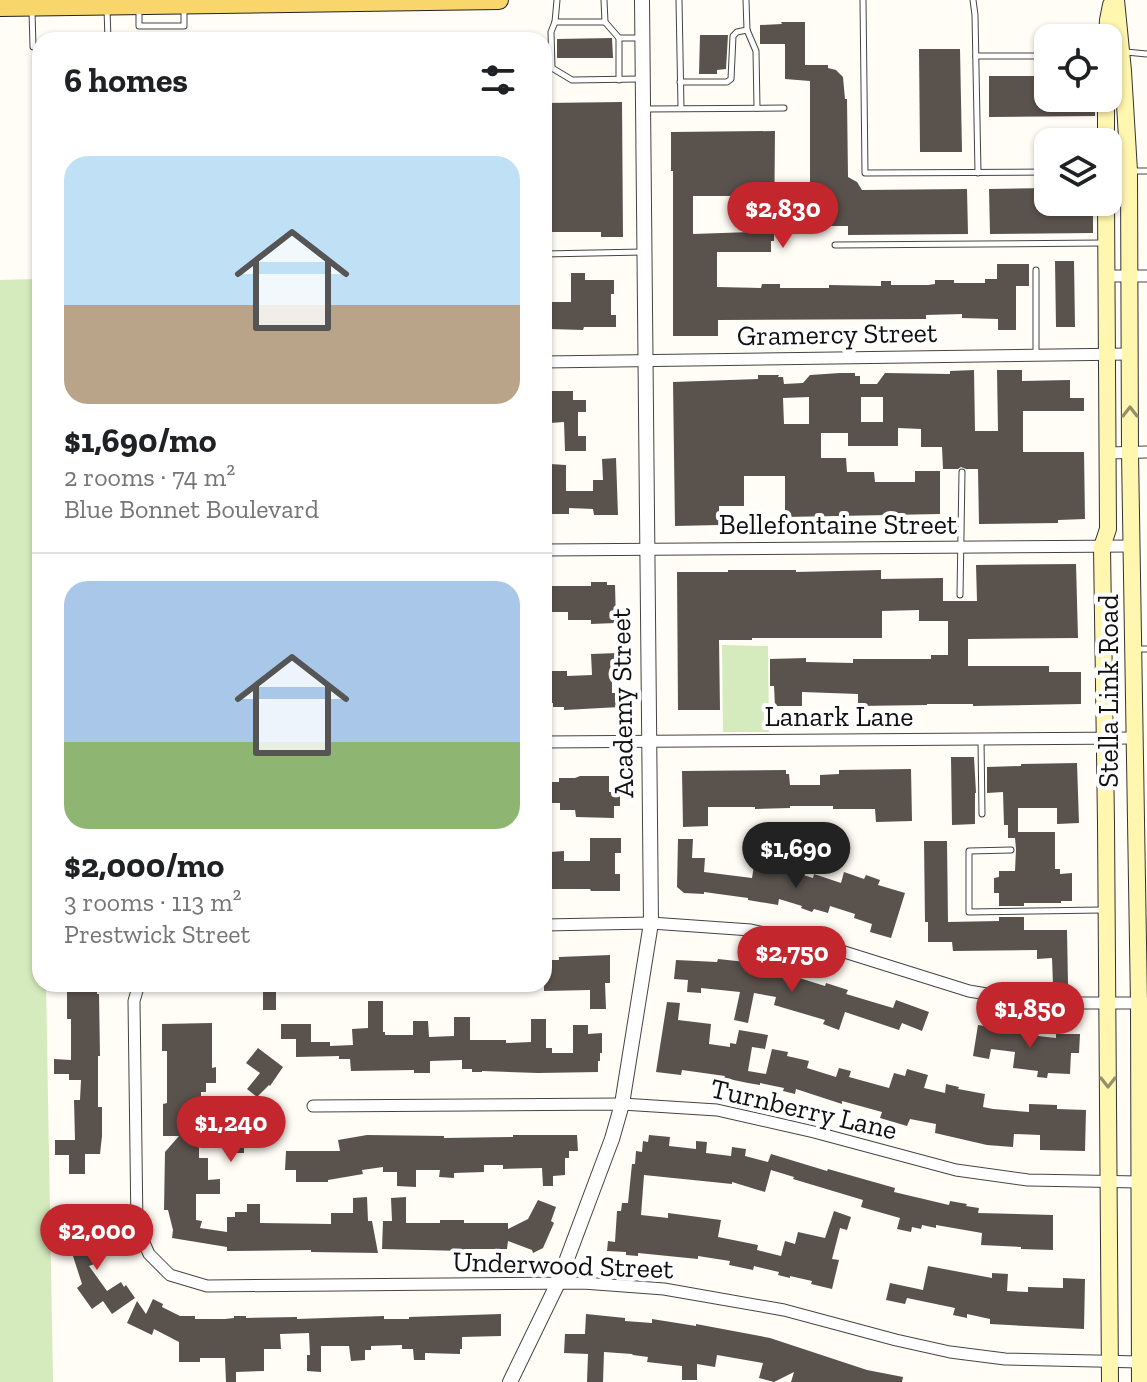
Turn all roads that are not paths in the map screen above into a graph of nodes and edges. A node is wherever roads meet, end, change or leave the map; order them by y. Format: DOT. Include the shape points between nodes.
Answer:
graph roads {
  1 [pos="459,0"];
  2 [pos="499,0"];
  3 [pos="557,0"];
  4 [pos="604,0"];
  5 [pos="642,0"];
  6 [pos="679,0"];
  7 [pos="746,0"];
  8 [pos="863,0"];
  9 [pos="973,0"];
  10 [pos="1114,0"];
  11 [pos="218,2"];
  12 [pos="32,3"];
  13 [pos="107,5"];
  14 [pos="0,7"];
  15 [pos="555,22"];
  16 [pos="605,22"];
  17 [pos="1108,24"];
  18 [pos="1117,24"];
  19 [pos="747,30"];
  20 [pos="33,32"];
  21 [pos="108,32"];
  22 [pos="551,32"];
  23 [pos="619,38"];
  24 [pos="643,38"];
  25 [pos="1122,52"];
  26 [pos="1147,54"];
  27 [pos="976,56"];
  28 [pos="1034,56"];
  29 [pos="1122,67"];
  30 [pos="552,68"];
  31 [pos="644,79"];
  32 [pos="619,80"];
  33 [pos="680,82"];
  34 [pos="681,108"];
  35 [pos="757,108"];
  36 [pos="784,108"];
  37 [pos="643,109"];
  38 [pos="1122,171"];
  39 [pos="1129,171"];
  40 [pos="1147,171"];
  41 [pos="1034,172"];
  42 [pos="978,173"];
  43 [pos="1106,216"];
  44 [pos="1107,243"];
  45 [pos="835,245"];
  46 [pos="644,252"];
  47 [pos="552,254"];
  48 [pos="1036,270"];
  49 [pos="1107,276"];
  50 [pos="1129,276"];
  51 [pos="1147,276"];
  52 [pos="1108,354"];
  53 [pos="1130,354"];
  54 [pos="1036,355"];
  55 [pos="645,361"];
  56 [pos="552,362"];
  57 [pos="1139,452"];
  58 [pos="1108,453"];
  59 [pos="962,472"];
  60 [pos="1133,546"];
  61 [pos="961,547"];
  62 [pos="1102,547"];
  63 [pos="647,549"];
  64 [pos="552,550"];
  65 [pos="960,595"];
  66 [pos="1141,649"];
  67 [pos="1105,738"];
  68 [pos="1135,738"];
  69 [pos="981,739"];
  70 [pos="649,741"];
  71 [pos="552,742"];
  72 [pos="982,814"];
  73 [pos="1106,823"];
  74 [pos="1136,823"];
  75 [pos="1011,850"];
  76 [pos="1107,856"];
  77 [pos="1136,856"];
  78 [pos="1107,910"];
  79 [pos="1136,910"];
  80 [pos="651,923"];
  81 [pos="552,925"];
  82 [pos="137,992"];
  83 [pos="1108,1004"];
  84 [pos="1143,1004"];
  85 [pos="622,1104"];
  86 [pos="313,1106"];
  87 [pos="1109,1182"];
  88 [pos="1144,1182"];
  89 [pos="558,1283"];
  90 [pos="1110,1362"];
  91 [pos="1140,1362"];
  92 [pos="510,1382"];
  93 [pos="1110,1382"];
  94 [pos="1140,1382"];
  1 -- 2 [label="main road"];
  1 -- 11 [label="main road"];
  3 -- 15 [label="lane"];
  4 -- 16 [label="lane"];
  5 -- 24 [label="street, Academy Street"];
  6 -- 33 [label="lane"];
  7 -- 19 [label="lane"];
  8 -- 42 [label="lane" via="865,173"];
  9 -- 27 [label="lane"];
  10 -- 17 [label="main road, Stella Link Road"];
  10 -- 18 [label="main road, Stella Link Road"];
  11 -- 13 [label="main road"];
  12 -- 13 [label="main road"];
  12 -- 14 [label="main road"];
  12 -- 20 [label="lane"];
  13 -- 21 [label="lane"];
  15 -- 16 [label="lane"];
  15 -- 22 [label="lane"];
  16 -- 23 [label="lane"];
  19 -- 33 [label="lane" via="733,36 731,79"];
  19 -- 35 [label="lane" via="756,51"];
  23 -- 24 [label="lane"];
  23 -- 32 [label="lane"];
  24 -- 31 [label="street, Academy Street"];
  25 -- 26 [label="lane"];
  27 -- 28 [label="lane"];
  27 -- 42 [label="lane"];
  29 -- 39 [label="main road, Stella Link Road"];
  30 -- 32 [label="lane" via="572,80"];
  31 -- 32 [label="lane"];
  31 -- 37 [label="street, Academy Street"];
  33 -- 34 [label="lane"];
  34 -- 35 [label="lane"];
  34 -- 37 [label="lane"];
  35 -- 36 [label="lane"];
  37 -- 46 [label="street, Academy Street"];
  38 -- 39 [label="main road"];
  39 -- 40 [label="lane"];
  39 -- 50 [label="main road, Stella Link Road"];
  41 -- 42 [label="lane"];
  43 -- 44 [label="main road, Stella Link Road"];
  44 -- 45 [label="lane"];
  44 -- 49 [label="main road, Stella Link Road"];
  46 -- 47 [label="lane"];
  46 -- 55 [label="street, Academy Street"];
  48 -- 54 [label="lane"];
  49 -- 50 [label="street"];
  49 -- 52 [label="main road, Stella Link Road"];
  50 -- 51 [label="street"];
  50 -- 53 [label="main road, Stella Link Road"];
  52 -- 53 [label="street, Gramercy Street"];
  52 -- 54 [label="street, Gramercy Street"];
  52 -- 58 [label="main road, Stella Link Road"];
  57 -- 53 [label="main road, Stella Link Road, one-way"];
  54 -- 55 [label="street, Gramercy Street"];
  55 -- 56 [label="street, Gramercy Street"];
  55 -- 63 [label="street, Academy Street"];
  57 -- 58 [label="street"];
  57 -- 60 [label="main road, Stella Link Road"];
  58 -- 62 [label="main road, Stella Link Road" via="1108,529"];
  59 -- 61 [label="lane"];
  60 -- 62 [label="street, Bellefontaine Street"];
  60 -- 66 [label="main road, Stella Link Road"];
  61 -- 62 [label="street, Bellefontaine Street"];
  61 -- 63 [label="street, Bellefontaine Street"];
  61 -- 65 [label="lane"];
  62 -- 67 [label="main road, Stella Link Road"];
  63 -- 64 [label="street, Bellefontaine Street"];
  63 -- 70 [label="street, Academy Street"];
  66 -- 68 [label="main road, Stella Link Road"];
  67 -- 68 [label="street, Lanark Lane"];
  67 -- 69 [label="street, Lanark Lane"];
  67 -- 73 [label="main road, Stella Link Road"];
  68 -- 74 [label="main road, Stella Link Road"];
  69 -- 70 [label="street, Lanark Lane"];
  69 -- 72 [label="lane"];
  70 -- 71 [label="street, Lanark Lane"];
  70 -- 80 [label="street, Academy Street"];
  73 -- 74 [label="main road"];
  73 -- 76 [label="main road, Stella Link Road"];
  74 -- 77 [label="main road, Stella Link Road"];
  75 -- 78 [label="lane" via="969,851 969,912"];
  76 -- 77 [label="main road"];
  76 -- 78 [label="main road, Stella Link Road"];
  77 -- 79 [label="main road, Stella Link Road"];
  78 -- 79 [label="main road"];
  78 -- 83 [label="main road, Stella Link Road"];
  79 -- 84 [label="main road, Stella Link Road"];
  80 -- 81 [label="street"];
  80 -- 83 [label="street" via="751,930 838,950 969,991 1040,1003"];
  80 -- 85 [label="street, Academy Street"];
  82 -- 89 [label="street, Underwood Street" via="137,1227 149,1254 170,1275 207,1286"];
  83 -- 84 [label="street"];
  83 -- 87 [label="main road, Stella Link Road, one-way"];
  84 -- 88 [label="main road, Stella Link Road"];
  85 -- 86 [label="street, Turnberry Lane"];
  85 -- 87 [label="street, Turnberry Lane" via="717,1110 956,1170 1028,1180"];
  85 -- 89 [label="street, Academy Street"];
  87 -- 88 [label="street, Turnberry Lane"];
  87 -- 90 [label="main road, Stella Link Road"];
  88 -- 91 [label="main road, Stella Link Road"];
  89 -- 90 [label="street, Underwood Street" via="723,1298 950,1352"];
  89 -- 92 [label="street, Academy Street"];
  90 -- 91 [label="street, Underwood Street"];
  90 -- 93 [label="main road, Stella Link Road"];
  91 -- 94 [label="main road, Stella Link Road"];
}
